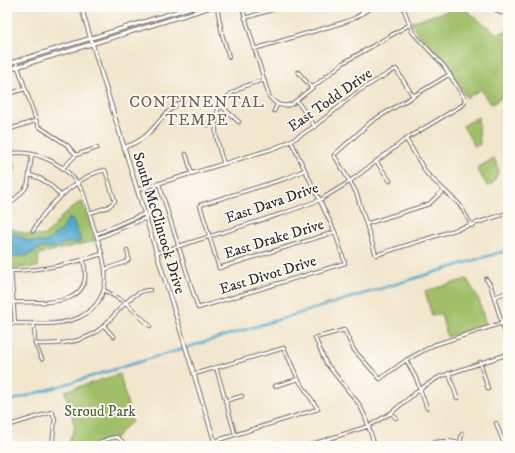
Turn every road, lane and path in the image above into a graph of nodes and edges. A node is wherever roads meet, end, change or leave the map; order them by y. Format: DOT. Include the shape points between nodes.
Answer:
graph roads {
  1 [pos="81,7"];
  2 [pos="192,7"];
  3 [pos="211,7"];
  4 [pos="217,7"];
  5 [pos="242,7"];
  6 [pos="281,7"];
  7 [pos="359,7"];
  8 [pos="372,7"];
  9 [pos="404,7"];
  10 [pos="491,7"];
  11 [pos="508,11"];
  12 [pos="362,13"];
  13 [pos="160,16"];
  14 [pos="245,18"];
  15 [pos="166,20"];
  16 [pos="408,24"];
  17 [pos="90,37"];
  18 [pos="92,43"];
  19 [pos="254,49"];
  20 [pos="229,57"];
  21 [pos="7,64"];
  22 [pos="17,65"];
  23 [pos="7,70"];
  24 [pos="298,72"];
  25 [pos="450,74"];
  26 [pos="264,80"];
  27 [pos="312,88"];
  28 [pos="25,89"];
  29 [pos="7,94"];
  30 [pos="413,96"];
  31 [pos="296,100"];
  32 [pos="183,101"];
  33 [pos="277,105"];
  34 [pos="220,106"];
  35 [pos="274,111"];
  36 [pos="36,121"];
  37 [pos="239,122"];
  38 [pos="207,124"];
  39 [pos="214,126"];
  40 [pos="315,127"];
  41 [pos="7,130"];
  42 [pos="406,139"];
  43 [pos="291,141"];
  44 [pos="124,147"];
  45 [pos="98,148"];
  46 [pos="7,154"];
  47 [pos="32,154"];
  48 [pos="186,154"];
  49 [pos="76,155"];
  50 [pos="376,161"];
  51 [pos="224,164"];
  52 [pos="63,168"];
  53 [pos="305,170"];
  54 [pos="192,174"];
  55 [pos="30,175"];
  56 [pos="390,181"];
  57 [pos="349,182"];
  58 [pos="77,184"];
  59 [pos="159,184"];
  60 [pos="137,190"];
  61 [pos="444,190"];
  62 [pos="62,196"];
  63 [pos="320,200"];
  64 [pos="7,207"];
  65 [pos="90,213"];
  66 [pos="508,213"];
  67 [pos="145,216"];
  68 [pos="366,224"];
  69 [pos="472,226"];
  70 [pos="33,231"];
  71 [pos="335,232"];
  72 [pos="96,234"];
  73 [pos="209,236"];
  74 [pos="98,238"];
  75 [pos="178,246"];
  76 [pos="127,250"];
  77 [pos="157,253"];
  78 [pos="102,254"];
  79 [pos="83,260"];
  80 [pos="106,269"];
  81 [pos="486,279"];
  82 [pos="104,290"];
  83 [pos="150,290"];
  84 [pos="508,292"];
  85 [pos="494,296"];
  86 [pos="13,302"];
  87 [pos="126,303"];
  88 [pos="7,323"];
  89 [pos="15,323"];
  90 [pos="34,323"];
  91 [pos="502,323"];
  92 [pos="104,326"];
  93 [pos="150,326"];
  94 [pos="114,337"];
  95 [pos="508,343"];
  96 [pos="35,344"];
  97 [pos="508,354"];
  98 [pos="42,360"];
  99 [pos="406,360"];
  100 [pos="7,362"];
  101 [pos="480,362"];
  102 [pos="216,367"];
  103 [pos="7,368"];
  104 [pos="450,373"];
  105 [pos="194,374"];
  106 [pos="298,379"];
  107 [pos="275,386"];
  108 [pos="420,389"];
  109 [pos="488,389"];
  110 [pos="242,396"];
  111 [pos="457,398"];
  112 [pos="225,401"];
  113 [pos="426,408"];
  114 [pos="391,413"];
  115 [pos="396,418"];
  116 [pos="496,423"];
  117 [pos="7,426"];
  118 [pos="369,426"];
  119 [pos="235,434"];
  120 [pos="462,434"];
  121 [pos="215,440"];
  122 [pos="460,442"];
  123 [pos="52,446"];
  124 [pos="94,446"];
  125 [pos="124,446"];
  126 [pos="216,446"];
  127 [pos="306,446"];
  128 [pos="375,446"];
  129 [pos="420,446"];
  130 [pos="468,446"];
  131 [pos="505,446"];
  1 -- 17 [label="main road, South McClintock Drive"];
  2 -- 13 [label="main road"];
  3 -- 15 [label="main road"];
  4 -- 20 [label="street"];
  5 -- 14 [label="street"];
  6 -- 14 [label="street"];
  7 -- 12 [label="street"];
  8 -- 12 [label="street"];
  9 -- 16 [label="street"];
  10 -- 11 [label="street" via="502,13"];
  12 -- 19 [label="street" via="345,22"];
  13 -- 15 [label="main road"];
  13 -- 17 [label="main road"];
  14 -- 19 [label="street"];
  15 -- 18 [label="main road"];
  16 -- 25 [label="street"];
  16 -- 27 [label="street" via="343,63"];
  17 -- 18 [label="main road, South McClintock Drive"];
  17 -- 21 [label="main road"];
  18 -- 22 [label="main road"];
  18 -- 44 [label="main road, South McClintock Drive"];
  19 -- 26 [label="street"];
  22 -- 23 [label="main road"];
  22 -- 28 [label="street"];
  24 -- 27 [label="street"];
  25 -- 30 [label="street"];
  25 -- 42 [label="street, East Dava Drive" via="465,101"];
  26 -- 33 [label="street" via="269,96"];
  26 -- 34 [label="street" via="232,92"];
  27 -- 31 [label="street"];
  28 -- 29 [label="street"];
  28 -- 36 [label="street"];
  30 -- 40 [label="street, East Todd Drive" via="396,68 361,90"];
  30 -- 57 [label="street" via="372,121 334,155"];
  31 -- 33 [label="street" via="287,106"];
  31 -- 40 [label="street"];
  32 -- 44 [label="street" via="167,112 144,138"];
  33 -- 35 [label="street"];
  34 -- 37 [label="street"];
  34 -- 39 [label="street"];
  36 -- 41 [label="street"];
  36 -- 49 [label="street" via="43,130 67,145"];
  38 -- 39 [label="street"];
  39 -- 51 [label="street"];
  40 -- 43 [label="street, East Todd Drive"];
  42 -- 50 [label="street, East Dava Drive"];
  42 -- 61 [label="street" via="427,174"];
  43 -- 51 [label="street, East Todd Drive"];
  43 -- 53 [label="street"];
  44 -- 60 [label="main road, South McClintock Drive"];
  45 -- 49 [label="street"];
  46 -- 47 [label="street"];
  47 -- 52 [label="street"];
  47 -- 55 [label="street"];
  48 -- 54 [label="street"];
  49 -- 52 [label="street"];
  50 -- 56 [label="street"];
  50 -- 57 [label="street, East Dava Drive"];
  51 -- 54 [label="street, East Todd Drive"];
  52 -- 58 [label="street"];
  53 -- 63 [label="street"];
  53 -- 73 [label="street" via="200,205"];
  54 -- 59 [label="street, East Todd Drive"];
  55 -- 62 [label="street" via="50,184"];
  55 -- 64 [label="street" via="25,189"];
  57 -- 63 [label="street, East Dava Drive"];
  57 -- 68 [label="street" via="359,201"];
  58 -- 62 [label="street"];
  58 -- 65 [label="street"];
  58 -- 65 [label="street" via="92,174 105,170 115,201 108,207"];
  59 -- 60 [label="street, East Todd Drive"];
  59 -- 75 [label="street"];
  60 -- 67 [label="main road, South McClintock Drive"];
  61 -- 68 [label="street" via="429,204"];
  61 -- 69 [label="street" via="460,204"];
  62 -- 70 [label="street" via="41,218"];
  63 -- 71 [label="street"];
  63 -- 73 [label="street, East Dava Drive"];
  65 -- 72 [label="street"];
  66 -- 69 [label="street"];
  67 -- 72 [label="street" via="132,217"];
  67 -- 74 [label="street"];
  67 -- 77 [label="main road, South McClintock Drive"];
  68 -- 69 [label="street" via="376,255"];
  71 -- 73 [label="street, East Drake Drive" via="218,268"];
  71 -- 75 [label="street, East Divot Drive" via="345,263 198,308"];
  72 -- 74 [label="street"];
  73 -- 75 [label="street, East Dava Drive"];
  74 -- 78 [label="street"];
  75 -- 77 [label="street, East Dava Drive"];
  76 -- 80 [label="street" via="129,259 126,262"];
  77 -- 105 [label="main road, South McClintock Drive"];
  78 -- 79 [label="street"];
  78 -- 80 [label="street"];
  79 -- 86 [label="street" via="86,276 84,283 69,299"];
  79 -- 86 [label="street" via="47,269 11,271"];
  80 -- 82 [label="street"];
  81 -- 85 [label="street"];
  82 -- 87 [label="street"];
  82 -- 90 [label="street" via="95,305 79,317 62,322"];
  83 -- 87 [label="street" via="138,292"];
  84 -- 85 [label="street"];
  85 -- 91 [label="street"];
  86 -- 89 [label="street"];
  87 -- 92 [label="street"];
  87 -- 93 [label="street"];
  88 -- 89 [label="street"];
  89 -- 90 [label="street"];
  90 -- 96 [label="street"];
  91 -- 95 [label="street"];
  91 -- 99 [label="street" via="440,342"];
  92 -- 94 [label="street"];
  92 -- 96 [label="street" via="77,341"];
  96 -- 98 [label="street"];
  97 -- 101 [label="street"];
  99 -- 108 [label="street"];
  99 -- 118 [label="street" via="380,379 354,350 344,330 315,338 326,363 359,404"];
  100 -- 103 [label="street"];
  101 -- 104 [label="street"];
  101 -- 109 [label="street"];
  102 -- 105 [label="street"];
  102 -- 106 [label="street" via="284,348"];
  102 -- 112 [label="street"];
  104 -- 108 [label="street"];
  104 -- 111 [label="street"];
  105 -- 121 [label="main road, South McClintock Drive"];
  106 -- 107 [label="street"];
  106 -- 119 [label="street" via="318,409"];
  108 -- 113 [label="street"];
  108 -- 114 [label="street"];
  110 -- 112 [label="street"];
  112 -- 119 [label="street"];
  114 -- 115 [label="street"];
  114 -- 118 [label="street"];
  116 -- 131 [label="street"];
  117 -- 123 [label="street" via="52,412 55,419"];
  118 -- 127 [label="street"];
  118 -- 128 [label="street"];
  119 -- 121 [label="street"];
  120 -- 122 [label="street"];
  121 -- 126 [label="main road, South McClintock Drive"];
  122 -- 129 [label="street" via="444,440"];
  122 -- 130 [label="street"];
  124 -- 125 [label="street" via="117,437"];
}
